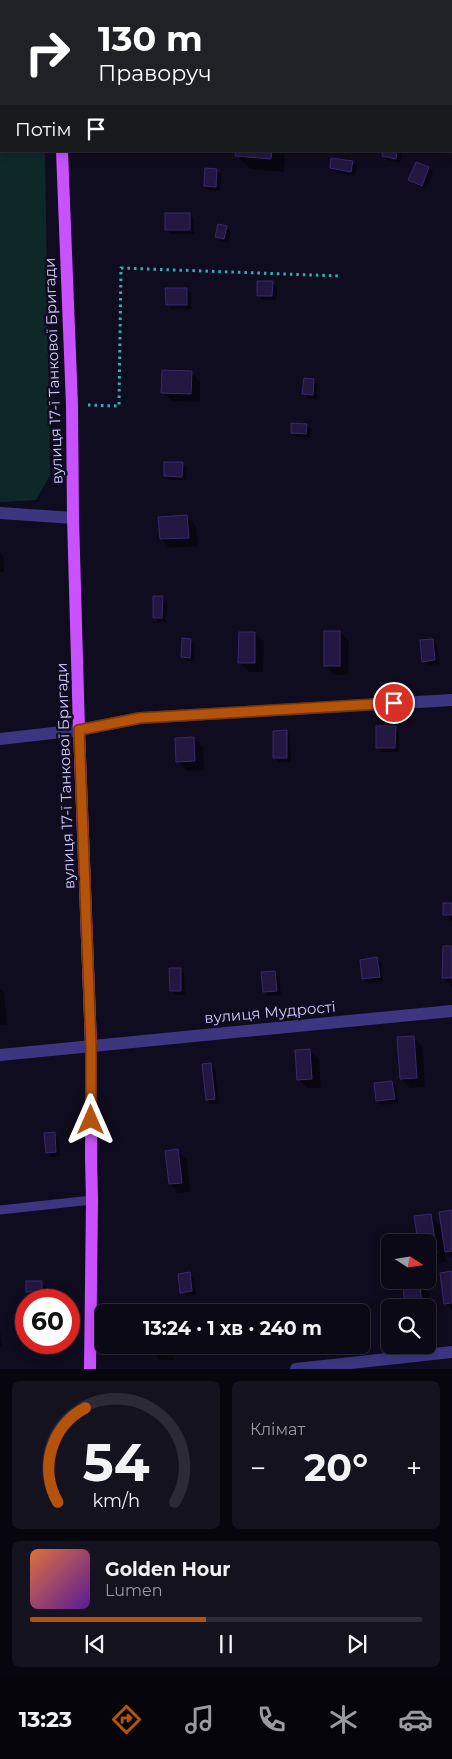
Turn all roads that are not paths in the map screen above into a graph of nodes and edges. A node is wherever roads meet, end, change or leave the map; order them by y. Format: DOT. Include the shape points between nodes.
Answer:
graph roads {
  1 [pos="64,153"];
  2 [pos="0,513"];
  3 [pos="73,518"];
  4 [pos="452,700"];
  5 [pos="79,730"];
  6 [pos="0,739"];
  7 [pos="452,1011"];
  8 [pos="91,1045"];
  9 [pos="0,1055"];
  10 [pos="92,1200"];
  11 [pos="0,1210"];
  12 [pos="452,1352"];
  13 [pos="90,1369"];
  14 [pos="296,1369"];
  1 -- 3 [label="main road, вулиця 17-ї Танкової Бригади"];
  2 -- 3 [label="street"];
  3 -- 5 [label="main road, вулиця 17-ї Танкової Бригади"];
  4 -- 5 [label="street" via="140,718"];
  5 -- 6 [label="street"];
  5 -- 8 [label="main road, вулиця 17-ї Танкової Бригади"];
  7 -- 8 [label="street, вулиця Мудрості"];
  8 -- 9 [label="street, вулиця Мудрості"];
  8 -- 10 [label="main road, вулиця 17-ї Танкової Бригади"];
  10 -- 11 [label="lane"];
  10 -- 13 [label="main road, вулиця 17-ї Танкової Бригади"];
  12 -- 14 [label="street"];
}
